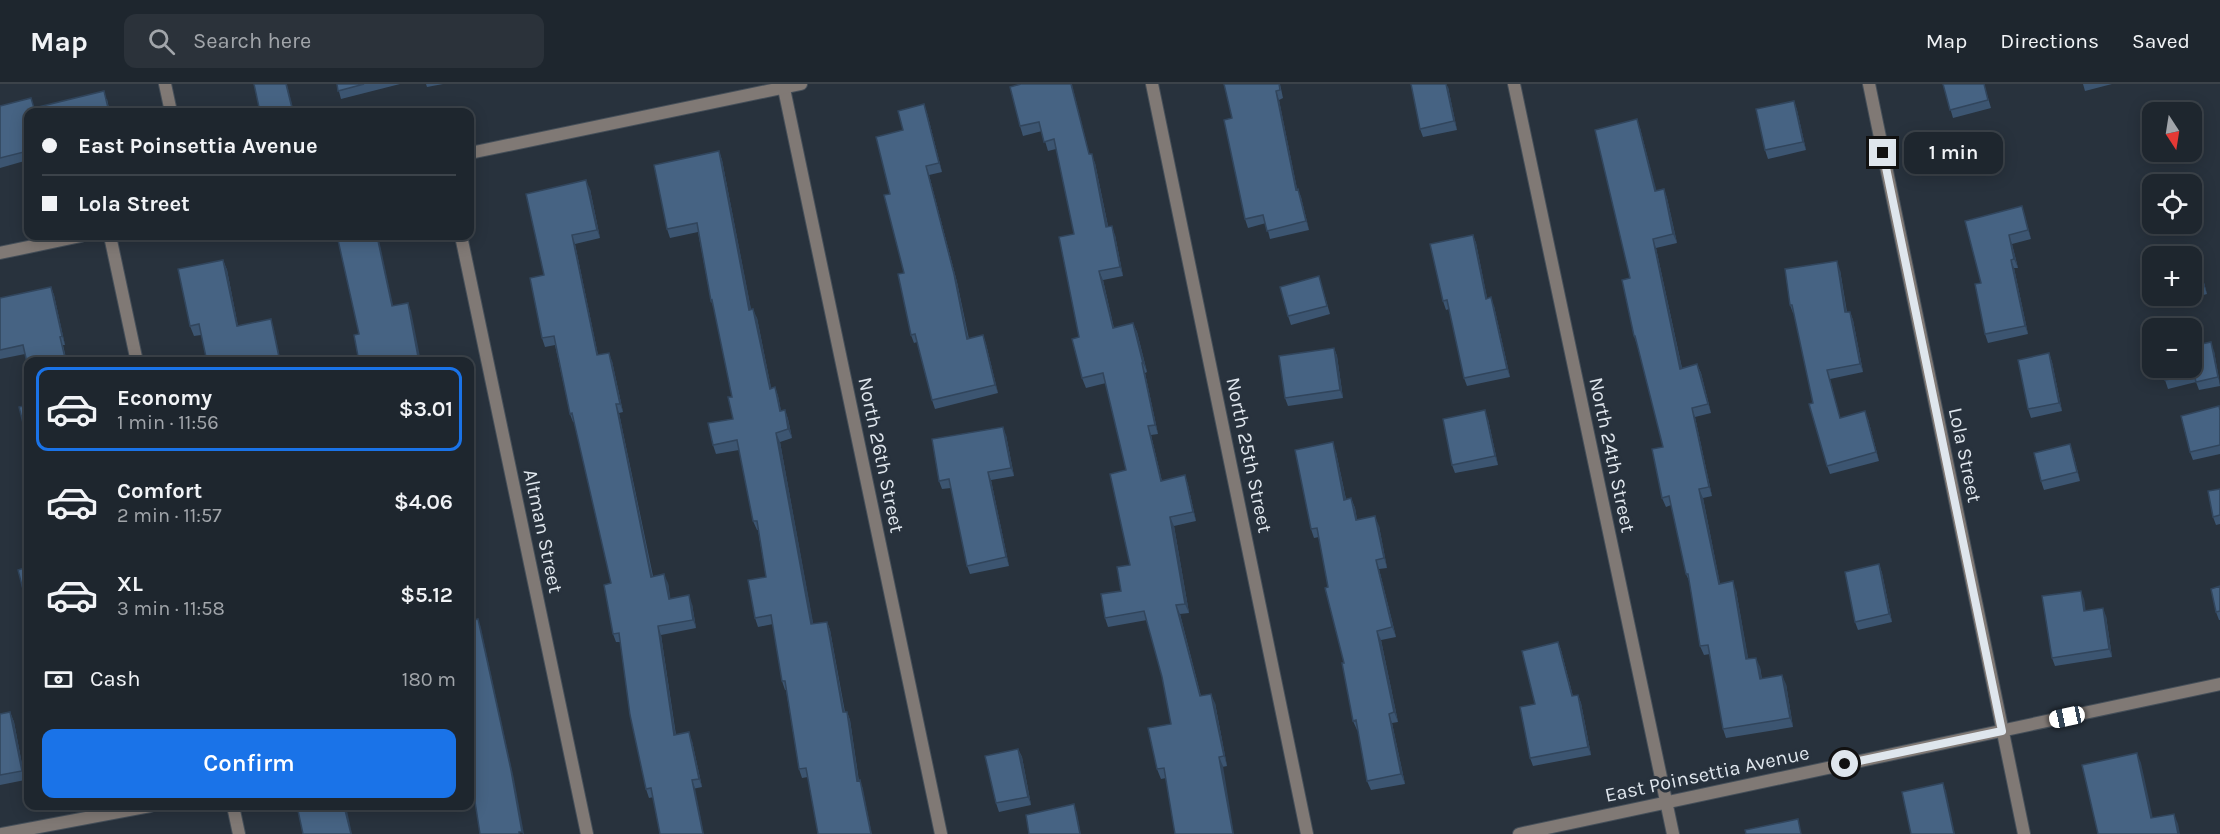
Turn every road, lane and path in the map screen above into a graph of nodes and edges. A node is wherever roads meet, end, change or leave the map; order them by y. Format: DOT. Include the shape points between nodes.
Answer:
graph roads {
  1 [pos="165,84"];
  2 [pos="801,84"];
  3 [pos="1152,84"];
  4 [pos="1514,84"];
  5 [pos="1869,84"];
  6 [pos="783,86"];
  7 [pos="170,108"];
  8 [pos="474,152"];
  9 [pos="62,240"];
  10 [pos="111,240"];
  11 [pos="462,240"];
  12 [pos="0,253"];
  13 [pos="136,357"];
  14 [pos="2220,684"];
  15 [pos="2002,731"];
  16 [pos="1665,803"];
  17 [pos="129,810"];
  18 [pos="234,810"];
  19 [pos="2,834"];
  20 [pos="239,834"];
  21 [pos="587,834"];
  22 [pos="940,834"];
  23 [pos="1307,834"];
  24 [pos="1519,834"];
  25 [pos="1673,834"];
  26 [pos="2024,834"];
  1 -- 7 [label="street"];
  2 -- 6 [label="street"];
  3 -- 23 [label="street, North 25th Street"];
  4 -- 16 [label="street, North 24th Street"];
  5 -- 15 [label="street, Lola Street"];
  6 -- 8 [label="street"];
  6 -- 22 [label="street, North 26th Street"];
  9 -- 12 [label="street"];
  10 -- 13 [label="street"];
  11 -- 21 [label="street, Altman Street"];
  14 -- 15 [label="street, East Poinsettia Avenue"];
  15 -- 16 [label="street, East Poinsettia Avenue"];
  15 -- 26 [label="street, Lola Street"];
  16 -- 24 [label="street, East Poinsettia Avenue"];
  16 -- 25 [label="street, North 24th Street"];
  17 -- 19 [label="street"];
  18 -- 20 [label="street"];
}
